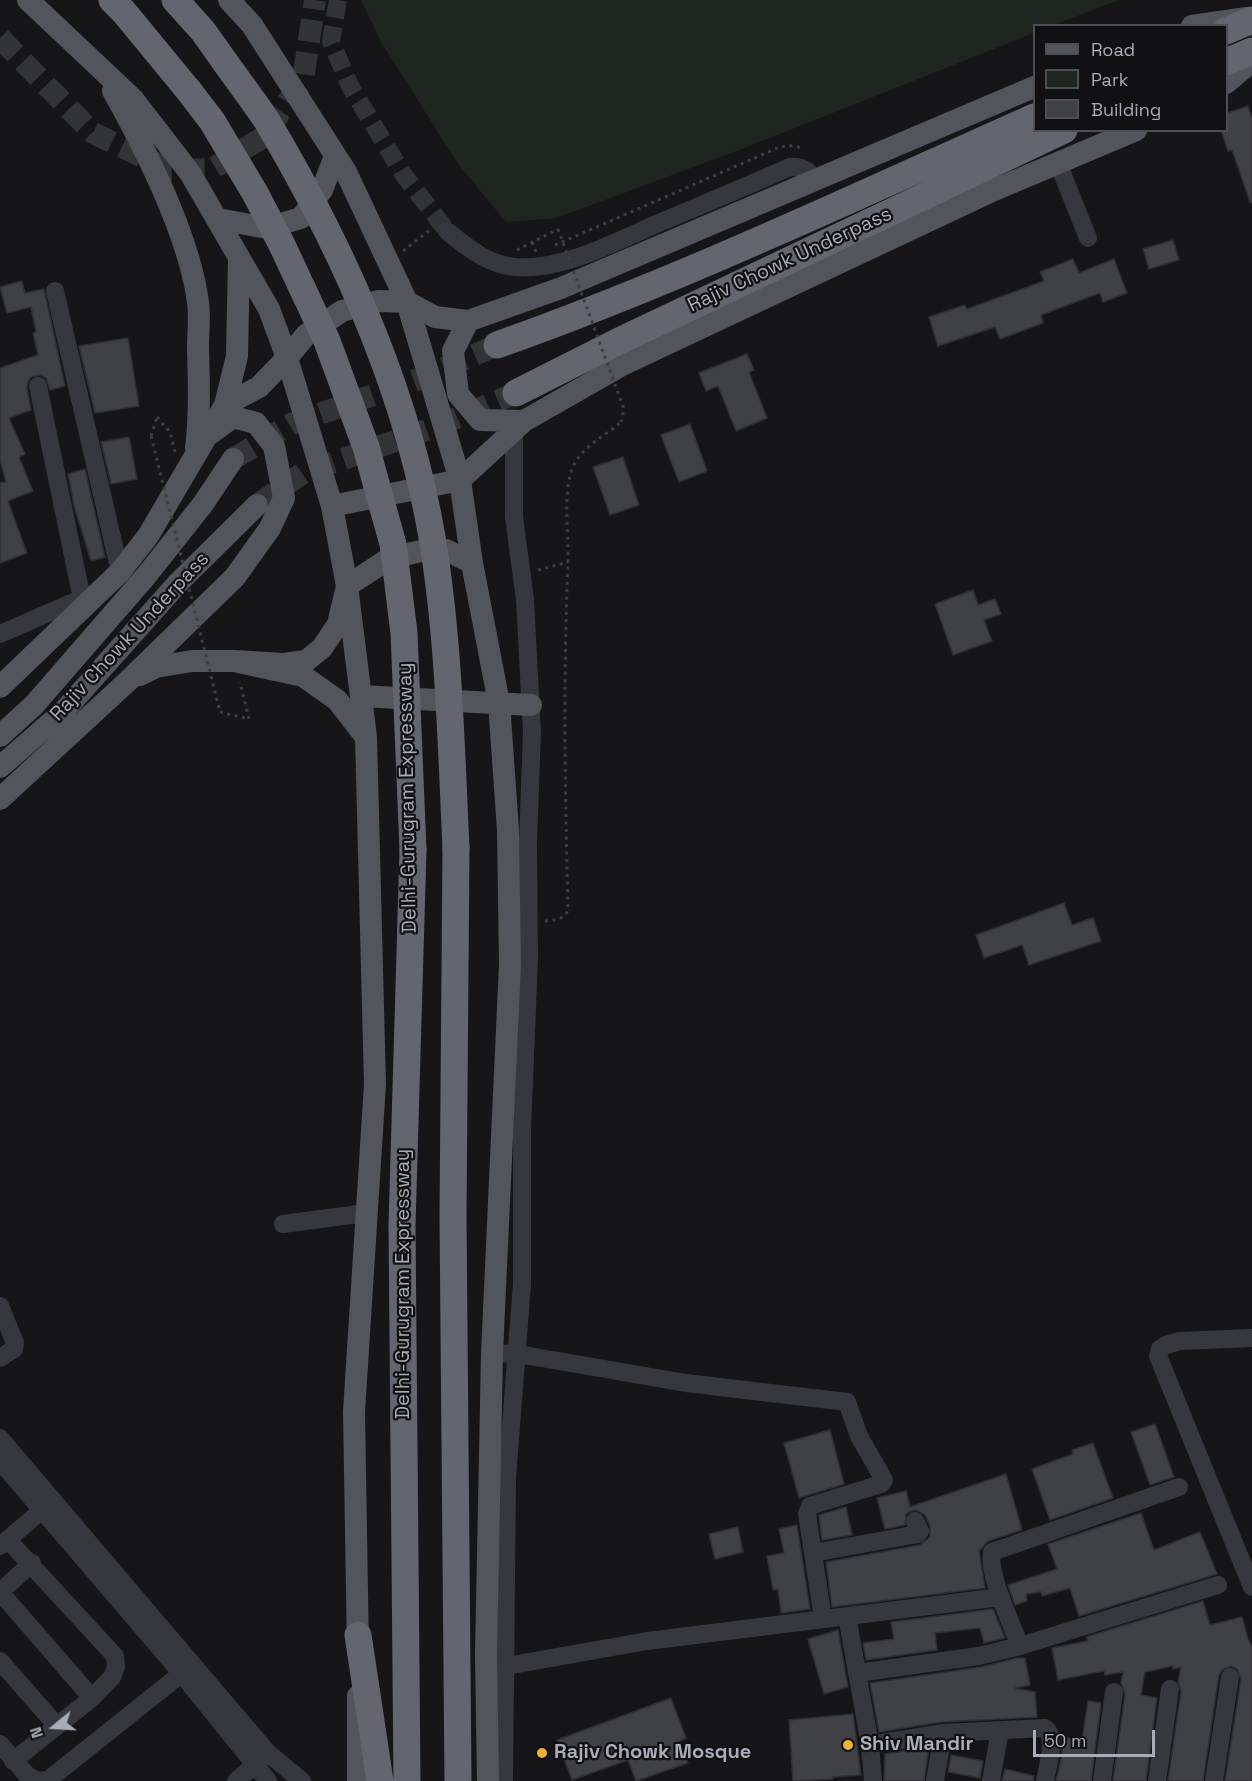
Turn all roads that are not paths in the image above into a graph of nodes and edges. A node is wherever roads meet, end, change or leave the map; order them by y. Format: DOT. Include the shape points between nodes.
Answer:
graph roads {
  1 [pos="28,0"];
  2 [pos="111,0"];
  3 [pos="175,0"];
  4 [pos="229,0"];
  5 [pos="251,0"];
  6 [pos="1252,19"];
  7 [pos="1209,24"];
  8 [pos="252,25"];
  9 [pos="1228,31"];
  10 [pos="1252,51"];
  11 [pos="1252,61"];
  12 [pos="1228,62"];
  13 [pos="98,66"];
  14 [pos="1228,82"];
  15 [pos="1033,88"];
  16 [pos="1033,118"];
  17 [pos="1060,132"];
  18 [pos="1131,132"];
  19 [pos="335,156"];
  20 [pos="1058,163"];
  21 [pos="820,178"];
  22 [pos="218,219"];
  23 [pos="447,231"];
  24 [pos="1088,238"];
  25 [pos="239,257"];
  26 [pos="55,291"];
  27 [pos="407,302"];
  28 [pos="468,321"];
  29 [pos="497,345"];
  30 [pos="287,358"];
  31 [pos="38,386"];
  32 [pos="516,393"];
  33 [pos="225,405"];
  34 [pos="519,425"];
  35 [pos="201,447"];
  36 [pos="233,459"];
  37 [pos="460,480"];
  38 [pos="257,505"];
  39 [pos="332,506"];
  40 [pos="472,563"];
  41 [pos="120,572"];
  42 [pos="347,586"];
  43 [pos="92,595"];
  44 [pos="1,630"];
  45 [pos="234,661"];
  46 [pos="128,681"];
  47 [pos="0,687"];
  48 [pos="361,696"];
  49 [pos="499,703"];
  50 [pos="531,705"];
  51 [pos="0,736"];
  52 [pos="366,737"];
  53 [pos="0,767"];
  54 [pos="0,800"];
  55 [pos="366,1214"];
  56 [pos="283,1224"];
  57 [pos="0,1306"];
  58 [pos="1252,1338"];
  59 [pos="492,1353"];
  60 [pos="518,1354"];
  61 [pos="0,1358"];
  62 [pos="0,1438"];
  63 [pos="0,1461"];
  64 [pos="1179,1487"];
  65 [pos="41,1511"];
  66 [pos="915,1521"];
  67 [pos="4,1543"];
  68 [pos="813,1553"];
  69 [pos="32,1563"];
  70 [pos="1218,1586"];
  71 [pos="1252,1587"];
  72 [pos="0,1592"];
  73 [pos="1001,1597"];
  74 [pos="847,1617"];
  75 [pos="823,1619"];
  76 [pos="358,1635"];
  77 [pos="1020,1646"];
  78 [pos="0,1661"];
  79 [pos="495,1668"];
  80 [pos="187,1670"];
  81 [pos="857,1673"];
  82 [pos="1230,1677"];
  83 [pos="1170,1689"];
  84 [pos="1114,1692"];
  85 [pos="92,1698"];
  86 [pos="57,1726"];
  87 [pos="1000,1731"];
  88 [pos="943,1733"];
  89 [pos="0,1744"];
  90 [pos="870,1745"];
  91 [pos="262,1759"];
  92 [pos="13,1761"];
  93 [pos="38,1781"];
  94 [pos="236,1781"];
  95 [pos="268,1781"];
  96 [pos="302,1781"];
  97 [pos="358,1781"];
  98 [pos="380,1781"];
  99 [pos="407,1781"];
  100 [pos="458,1781"];
  101 [pos="488,1781"];
  102 [pos="504,1781"];
  103 [pos="873,1781"];
  104 [pos="935,1781"];
  105 [pos="991,1781"];
  106 [pos="1045,1781"];
  107 [pos="1102,1781"];
  108 [pos="1157,1781"];
  109 [pos="1214,1781"];
  1 -- 13 [label="main road"];
  2 -- 99 [label="highway, Delhi-Gurugram Expressway, bridge" via="212,121 282,245 327,341 366,447 393,544 404,633 413,850 402,1225"];
  3 -- 100 [label="highway, Delhi-Gurugram Expressway, bridge" via="203,31 266,120 326,228 373,336 408,435 431,535 444,628 456,848 453,1216"];
  4 -- 8 [label="main road"];
  5 -- 8 [label="main road"];
  6 -- 7 [label="main road"];
  6 -- 9 [label="highway"];
  8 -- 19 [label="main road"];
  10 -- 12 [label="highway"];
  11 -- 14 [label="main road"];
  13 -- 22 [label="main road" via="133,99 190,172"];
  13 -- 35 [label="main road" via="142,144 189,262 198,302"];
  15 -- 21 [label="main road"];
  16 -- 29 [label="highway, Rajiv Chowk Underpass" via="686,272"];
  17 -- 32 [label="highway, Rajiv Chowk Underpass"];
  18 -- 20 [label="main road"];
  19 -- 22 [label="main road" via="322,190 301,218 267,228"];
  19 -- 27 [label="main road"];
  20 -- 24 [label="street"];
  20 -- 34 [label="main road" via="624,364"];
  21 -- 23 [label="street" via="799,166 790,167 587,254 546,266 496,263 476,254"];
  21 -- 28 [label="main road" via="561,288"];
  22 -- 25 [label="main road"];
  25 -- 30 [label="main road" via="269,309"];
  25 -- 33 [label="main road" via="237,356"];
  26 -- 41 [label="street"];
  27 -- 28 [label="main road" via="435,317"];
  27 -- 30 [label="main road" via="378,301 342,311 306,335"];
  27 -- 37 [label="main road"];
  28 -- 34 [label="main road" via="453,351 458,394 480,420"];
  30 -- 33 [label="main road" via="259,387"];
  30 -- 39 [label="main road"];
  31 -- 43 [label="street"];
  33 -- 35 [label="main road"];
  34 -- 37 [label="main road"];
  34 -- 50 [label="street" via="514,517 525,600"];
  35 -- 41 [label="main road" via="148,536"];
  35 -- 46 [label="main road" via="232,417 256,423 274,446 284,498 270,528 235,577"];
  36 -- 51 [label="main road, Rajiv Chowk Underpass" via="146,576 34,705"];
  37 -- 39 [label="main road"];
  37 -- 40 [label="main road"];
  38 -- 53 [label="main road, Rajiv Chowk Underpass" via="178,583 63,712"];
  39 -- 42 [label="main road"];
  40 -- 42 [label="main road" via="446,550 421,551 390,558"];
  40 -- 49 [label="main road"];
  41 -- 43 [label="main road"];
  42 -- 45 [label="main road" via="338,624 322,648 306,661"];
  42 -- 48 [label="main road"];
  43 -- 44 [label="street"];
  43 -- 47 [label="main road"];
  45 -- 46 [label="main road" via="192,661 156,667"];
  45 -- 52 [label="main road" via="303,676 337,700"];
  46 -- 54 [label="main road"];
  48 -- 49 [label="main road"];
  48 -- 52 [label="main road"];
  49 -- 50 [label="main road"];
  49 -- 59 [label="main road" via="508,830 510,964"];
  50 -- 60 [label="street" via="530,923"];
  52 -- 55 [label="main road" via="375,1084"];
  55 -- 56 [label="street"];
  55 -- 76 [label="main road" via="354,1412"];
  57 -- 61 [label="street" via="15,1343 14,1349"];
  58 -- 71 [label="street" via="1173,1342 1160,1349 1158,1356"];
  59 -- 60 [label="street"];
  59 -- 79 [label="main road"];
  60 -- 68 [label="street" via="686,1383 847,1402 859,1436 884,1480 810,1506 807,1514"];
  60 -- 79 [label="street"];
  62 -- 80 [label="street"];
  63 -- 65 [label="street"];
  64 -- 73 [label="street" via="992,1552 990,1560"];
  65 -- 67 [label="street"];
  65 -- 80 [label="street"];
  66 -- 68 [label="street" via="918,1534"];
  67 -- 69 [label="street"];
  68 -- 75 [label="street"];
  69 -- 72 [label="street"];
  69 -- 85 [label="street" via="115,1656 112,1677"];
  70 -- 77 [label="street"];
  72 -- 85 [label="street"];
  73 -- 74 [label="street"];
  73 -- 77 [label="street"];
  74 -- 75 [label="street"];
  74 -- 81 [label="street"];
  75 -- 79 [label="street" via="647,1641"];
  76 -- 97 [label="main road"];
  76 -- 98 [label="highway"];
  77 -- 81 [label="street" via="979,1656"];
  78 -- 86 [label="street"];
  79 -- 101 [label="main road"];
  79 -- 102 [label="street"];
  80 -- 91 [label="street"];
  80 -- 93 [label="street" via="48,1780"];
  81 -- 90 [label="street"];
  82 -- 109 [label="street"];
  83 -- 108 [label="street"];
  84 -- 107 [label="street"];
  85 -- 86 [label="street"];
  86 -- 92 [label="street"];
  87 -- 88 [label="street"];
  87 -- 105 [label="street"];
  87 -- 106 [label="street" via="1045,1728 1050,1732"];
  88 -- 90 [label="street"];
  88 -- 104 [label="street"];
  89 -- 92 [label="street"];
  90 -- 103 [label="street"];
  91 -- 94 [label="street"];
  91 -- 95 [label="street"];
  91 -- 96 [label="street"];
  92 -- 93 [label="street"];
}
